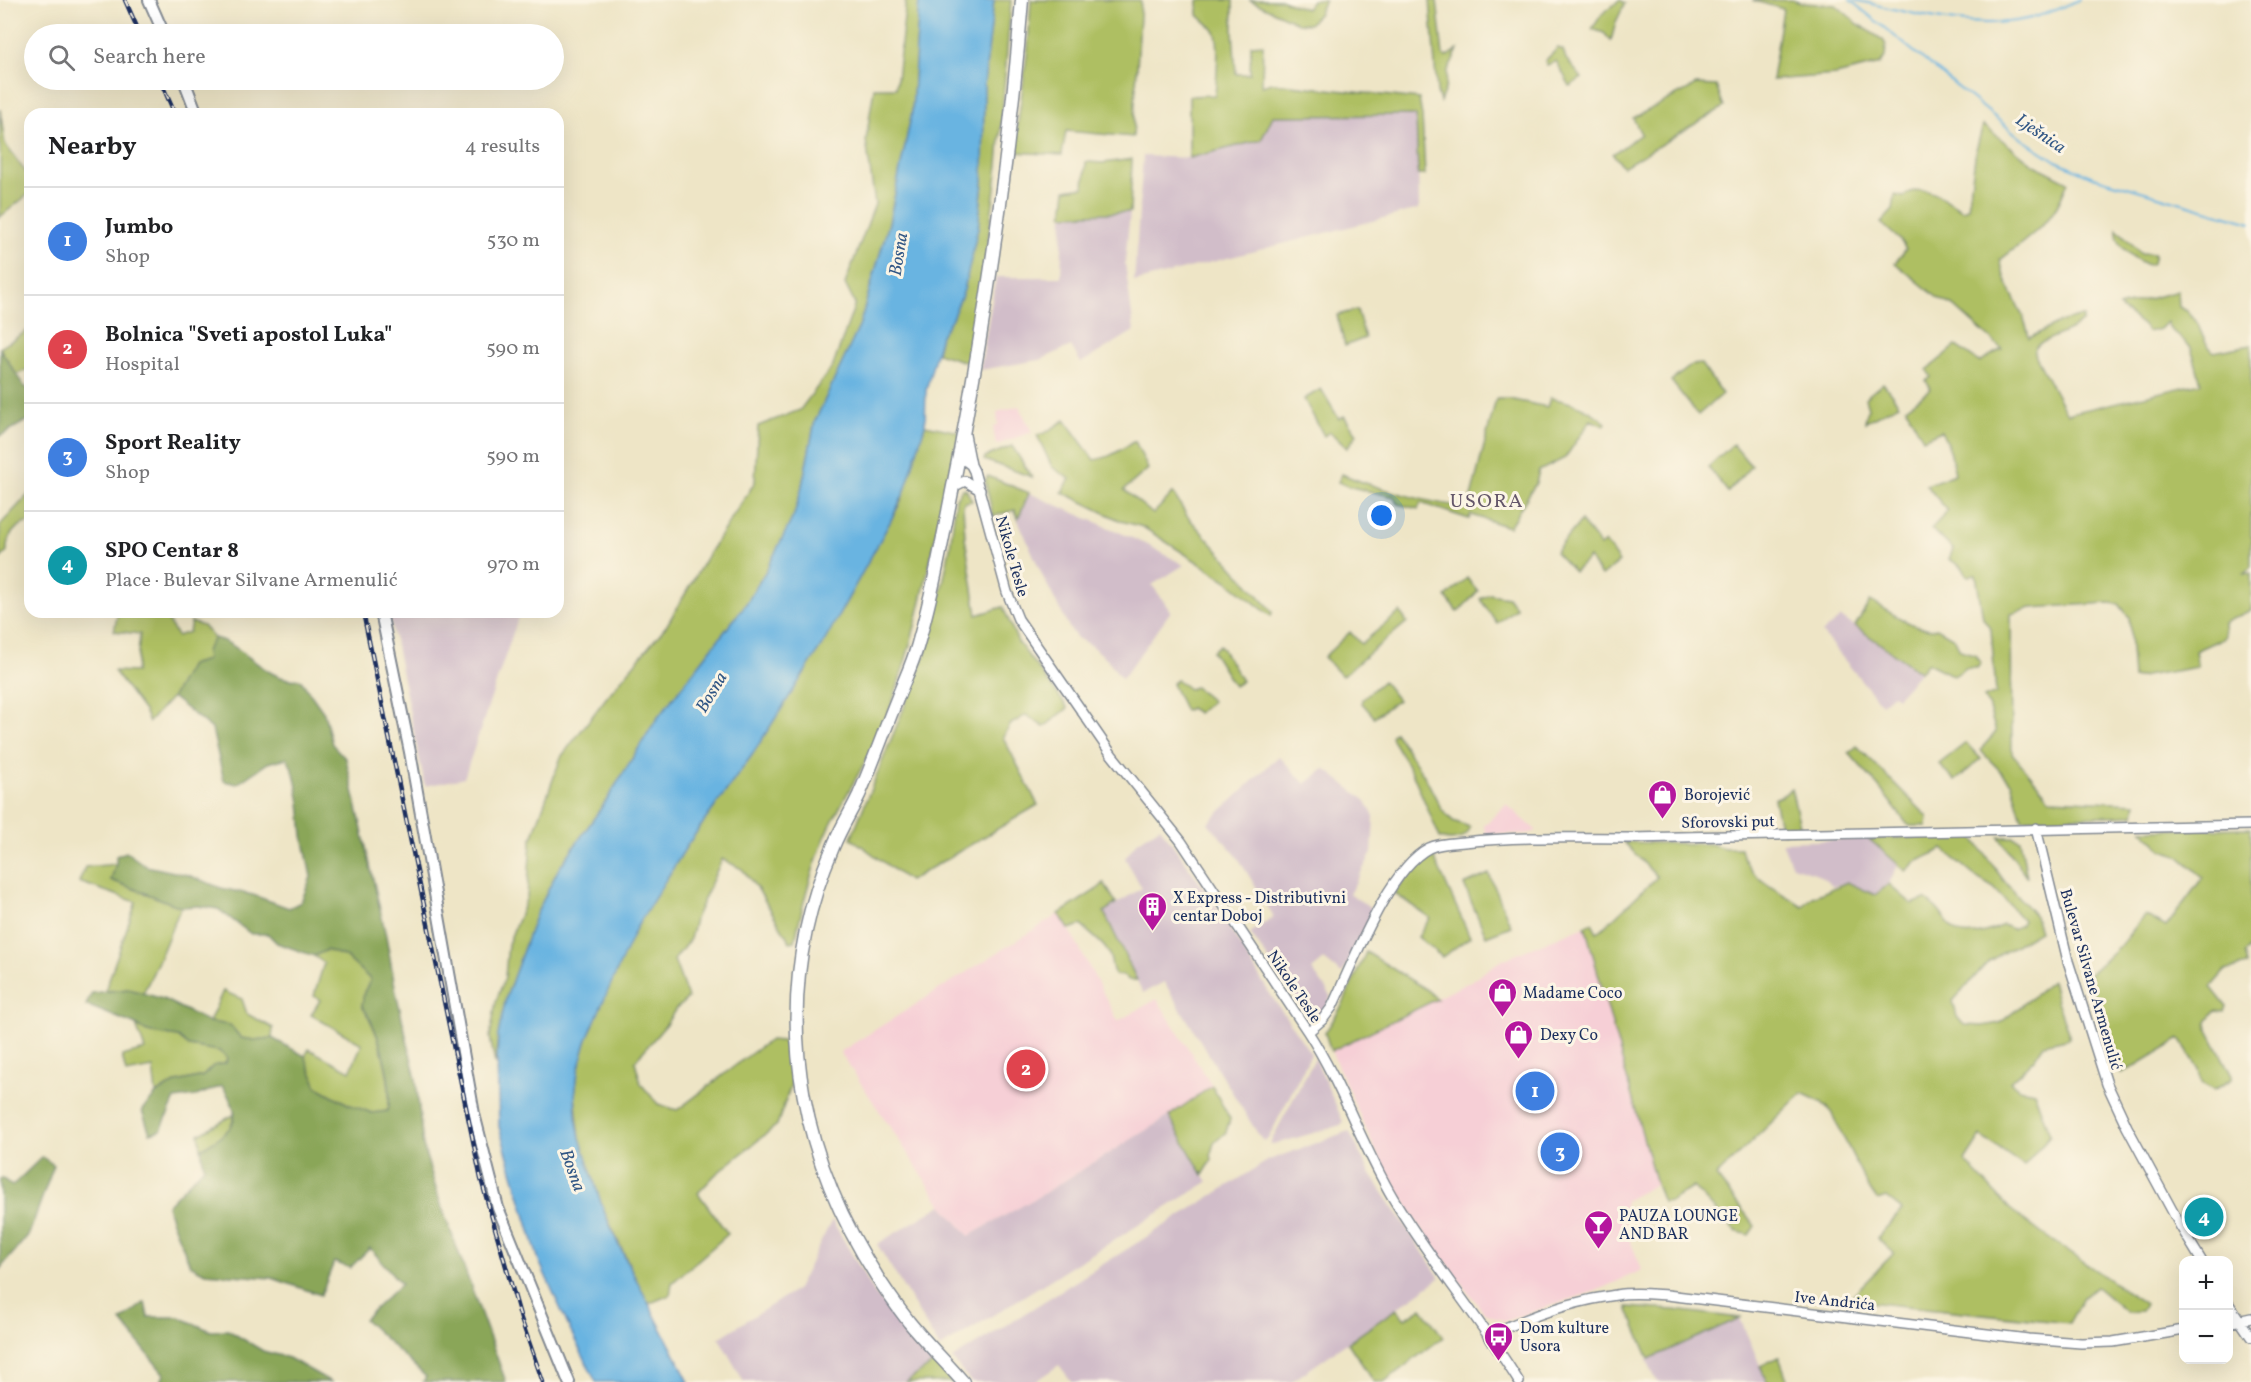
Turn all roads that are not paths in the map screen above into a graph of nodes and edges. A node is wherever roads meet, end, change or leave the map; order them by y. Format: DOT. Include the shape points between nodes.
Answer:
graph roads {
  1 [pos="149,0"];
  2 [pos="1022,0"];
  3 [pos="160,24"];
  4 [pos="188,90"];
  5 [pos="195,108"];
  6 [pos="964,428"];
  7 [pos="958,456"];
  8 [pos="971,465"];
  9 [pos="953,487"];
  10 [pos="980,490"];
  11 [pos="382,618"];
  12 [pos="2251,825"];
  13 [pos="2036,828"];
  14 [pos="1308,1032"];
  15 [pos="2199,1256"];
  16 [pos="2233,1309"];
  17 [pos="2251,1318"];
  18 [pos="2241,1321"];
  19 [pos="2233,1322"];
  20 [pos="2179,1331"];
  21 [pos="1488,1336"];
  22 [pos="2251,1337"];
  23 [pos="569,1382"];
  24 [pos="963,1382"];
  25 [pos="1519,1382"];
  1 -- 3 [label="main road"];
  2 -- 6 [label="main road" via="990,279"];
  4 -- 5 [label="main road"];
  6 -- 7 [label="main road"];
  6 -- 8 [label="street, Nikole Tesle"];
  7 -- 8 [label="street"];
  7 -- 9 [label="main road"];
  8 -- 10 [label="street, Nikole Tesle"];
  9 -- 10 [label="street" via="965,481"];
  9 -- 24 [label="main road" via="918,647 858,796 833,847 808,921 801,960 797,1041 809,1125 835,1202 857,1244 911,1325"];
  10 -- 14 [label="street, Nikole Tesle" via="1018,619 1112,756 1181,841"];
  11 -- 23 [label="main road" via="474,1114 498,1208"];
  12 -- 13 [label="street, Sforovski put"];
  13 -- 14 [label="street, Sforovski put" via="1796,836 1536,838 1436,845 1415,858 1392,888 1332,1007"];
  13 -- 15 [label="street, Bulevar Silvane Armenulić" via="2068,961 2107,1084"];
  14 -- 21 [label="street, Nikole Tesle" via="1325,1058 1393,1199"];
  16 -- 18 [label="street"];
  17 -- 18 [label="street"];
  18 -- 19 [label="street"];
  18 -- 22 [label="street"];
  20 -- 21 [label="street, Ive Andrića" via="2081,1343 1632,1293 1545,1313"];
  21 -- 25 [label="street, Nikole Tesle"];
}
